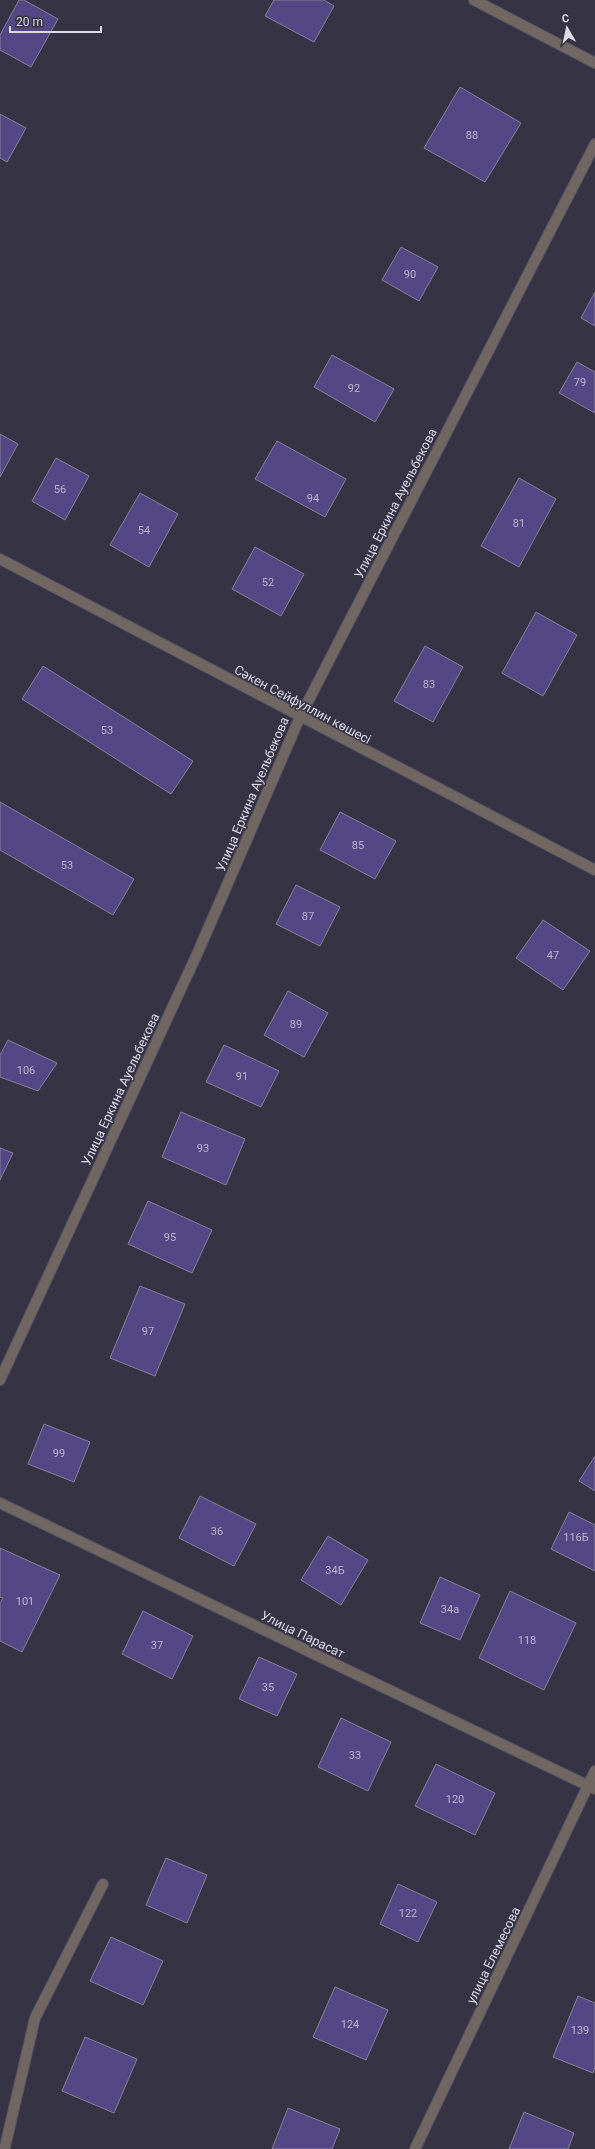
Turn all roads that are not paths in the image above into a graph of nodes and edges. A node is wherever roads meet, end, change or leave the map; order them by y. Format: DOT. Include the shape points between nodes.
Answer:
graph roads {
  1 [pos="474,0"];
  2 [pos="595,62"];
  3 [pos="595,144"];
  4 [pos="0,559"];
  5 [pos="300,717"];
  6 [pos="595,870"];
  7 [pos="0,1380"];
  8 [pos="0,1503"];
  9 [pos="595,1771"];
  10 [pos="592,1787"];
  11 [pos="103,1884"];
  12 [pos="2,2149"];
  13 [pos="415,2149"];
  1 -- 2 [label="street"];
  3 -- 5 [label="street, Улица Еркина Ауельбекова"];
  4 -- 5 [label="street, Сәкен Сейфуллин көшесі"];
  5 -- 6 [label="street, Сәкен Сейфуллин көшесі"];
  5 -- 7 [label="street, Улица Еркина Ауельбекова" via="198,952"];
  8 -- 10 [label="street, Улица Парасат"];
  9 -- 10 [label="street, улица Елемесова"];
  10 -- 13 [label="street, улица Елемесова"];
  11 -- 12 [label="street" via="34,2018"];
}
